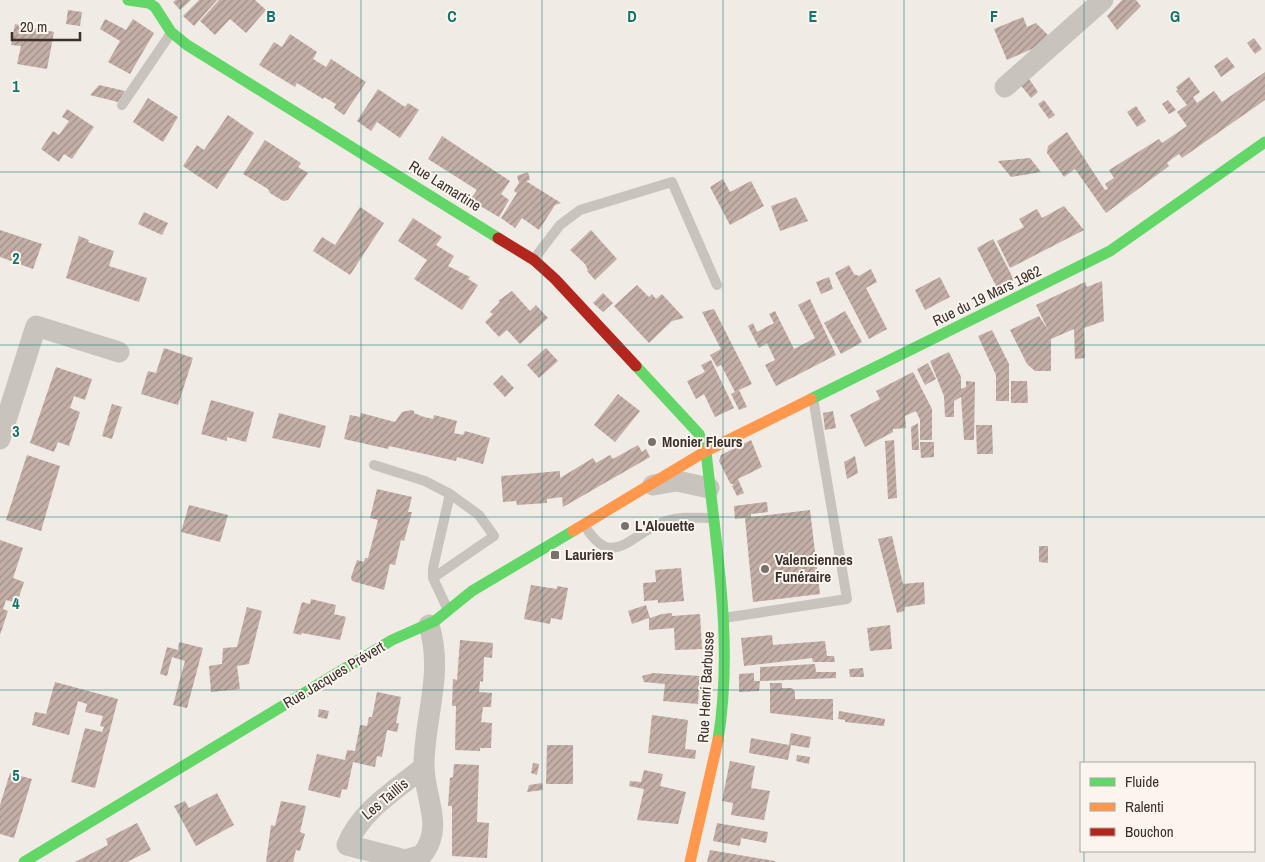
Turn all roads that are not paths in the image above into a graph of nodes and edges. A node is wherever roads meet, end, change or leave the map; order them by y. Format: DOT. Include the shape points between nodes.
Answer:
graph roads {
  1 [pos="128,0"];
  2 [pos="1103,0"];
  3 [pos="171,32"];
  4 [pos="1005,87"];
  5 [pos="122,105"];
  6 [pos="1265,142"];
  7 [pos="534,260"];
  8 [pos="717,285"];
  9 [pos="119,352"];
  10 [pos="813,398"];
  11 [pos="0,439"];
  12 [pos="706,451"];
  13 [pos="374,465"];
  14 [pos="643,488"];
  15 [pos="709,488"];
  16 [pos="450,494"];
  17 [pos="713,518"];
  18 [pos="584,524"];
  19 [pos="433,578"];
  20 [pos="448,611"];
  21 [pos="723,618"];
  22 [pos="429,625"];
  23 [pos="424,767"];
  24 [pos="24,862"];
  25 [pos="690,862"];
  1 -- 3 [label="street, Rue Lamartine" via="155,7"];
  2 -- 4 [label="street"];
  3 -- 5 [label="lane"];
  3 -- 7 [label="street, Rue Lamartine"];
  6 -- 10 [label="street, Rue du 19 Mars 1962" via="1110,251"];
  7 -- 8 [label="lane" via="560,225 580,210 672,182"];
  7 -- 12 [label="street, Rue Lamartine" via="693,427"];
  9 -- 11 [label="street" via="36,326"];
  10 -- 12 [label="street, Rue du 19 Mars 1962"];
  10 -- 21 [label="lane" via="847,599"];
  12 -- 14 [label="street, Rue Jacques Prévert"];
  12 -- 15 [label="street, Rue Henri Barbusse"];
  13 -- 16 [label="lane" via="426,480"];
  14 -- 15 [label="street, Rue Jacques Prévert" via="677,481"];
  14 -- 18 [label="street, Rue Jacques Prévert"];
  15 -- 17 [label="street, Rue Henri Barbusse"];
  16 -- 19 [label="lane" via="434,560"];
  16 -- 19 [label="lane" via="479,515 494,536"];
  17 -- 18 [label="lane" via="682,517 664,521 609,549 596,542"];
  17 -- 21 [label="street, Rue Henri Barbusse"];
  18 -- 20 [label="street, Rue Jacques Prévert" via="472,591"];
  19 -- 20 [label="lane"];
  20 -- 22 [label="street, Rue Jacques Prévert"];
  21 -- 25 [label="street, Rue Henri Barbusse" via="725,662 720,731"];
  22 -- 23 [label="street, Les Taillis" via="436,666"];
  22 -- 24 [label="street, Rue Jacques Prévert" via="392,640"];
  23 -- 23 [label="street, Les Taillis" via="433,814 431,840 422,856 405,860 347,845 365,815"];
}
